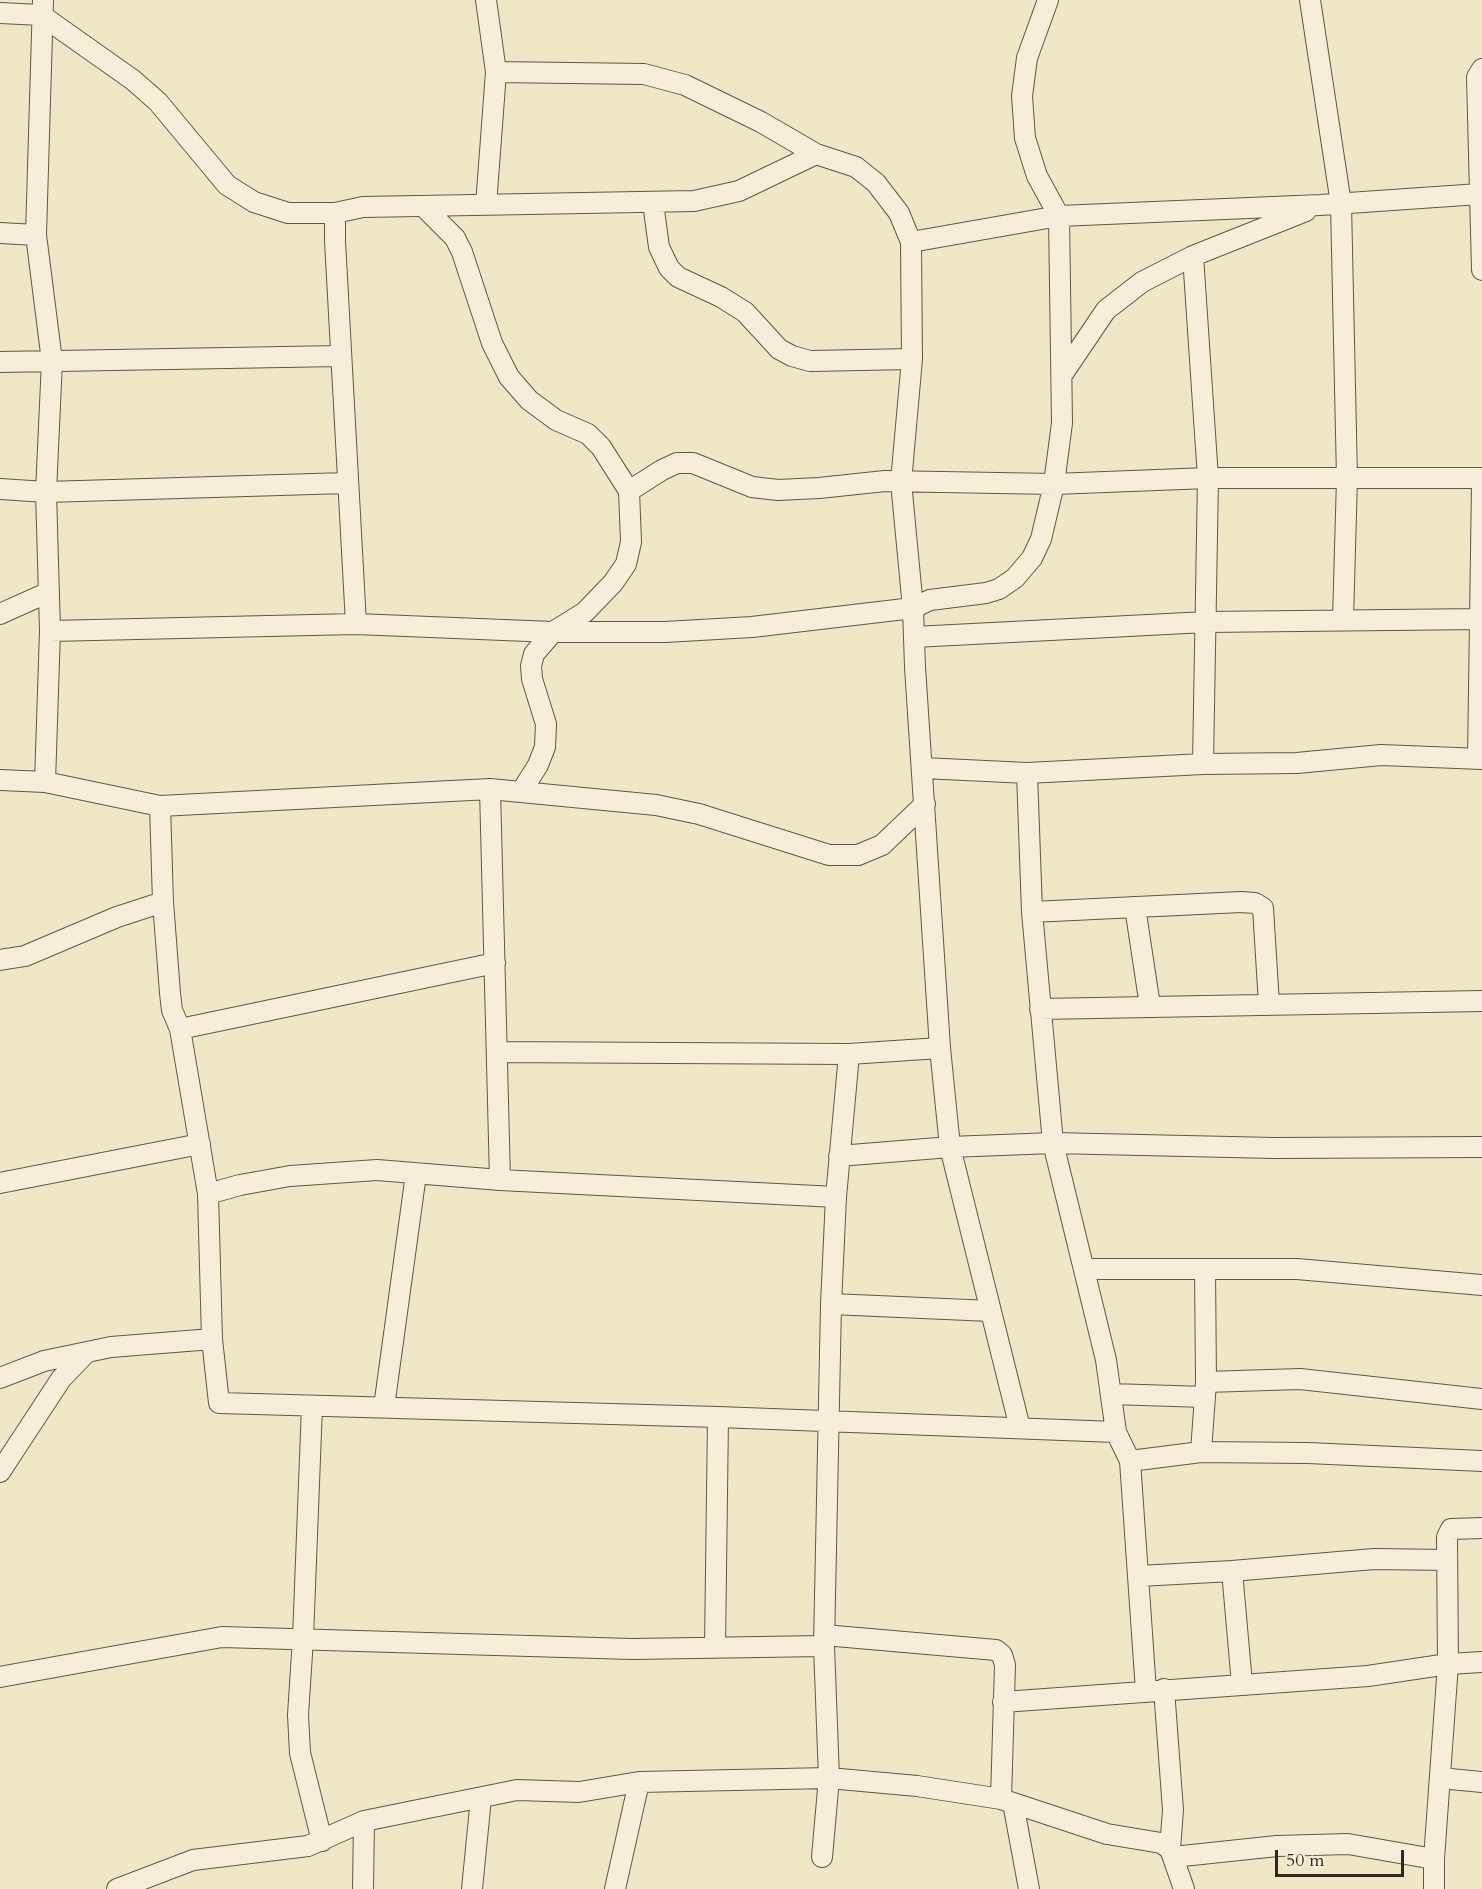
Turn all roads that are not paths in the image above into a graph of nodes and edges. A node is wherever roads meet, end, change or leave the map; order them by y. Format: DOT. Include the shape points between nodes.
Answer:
graph roads {
  1 [pos="486,0"];
  2 [pos="1048,0"];
  3 [pos="1310,0"];
  4 [pos="42,8"];
  5 [pos="0,13"];
  6 [pos="1482,69"];
  7 [pos="496,72"];
  8 [pos="816,154"];
  9 [pos="1479,194"];
  10 [pos="653,203"];
  11 [pos="1341,204"];
  12 [pos="486,205"];
  13 [pos="1320,205"];
  14 [pos="423,206"];
  15 [pos="335,213"];
  16 [pos="1059,216"];
  17 [pos="0,233"];
  18 [pos="36,235"];
  19 [pos="911,242"];
  20 [pos="1193,256"];
  21 [pos="1482,270"];
  22 [pos="340,356"];
  23 [pos="912,359"];
  24 [pos="52,361"];
  25 [pos="0,362"];
  26 [pos="1062,375"];
  27 [pos="1208,478"];
  28 [pos="1347,478"];
  29 [pos="1482,478"];
  30 [pos="902,482"];
  31 [pos="347,483"];
  32 [pos="1054,484"];
  33 [pos="1482,484"];
  34 [pos="0,489"];
  35 [pos="629,491"];
  36 [pos="46,492"];
  37 [pos="49,592"];
  38 [pos="913,608"];
  39 [pos="0,614"];
  40 [pos="1480,619"];
  41 [pos="1343,620"];
  42 [pos="1206,622"];
  43 [pos="356,624"];
  44 [pos="50,631"];
  45 [pos="554,632"];
  46 [pos="914,637"];
  47 [pos="1480,759"];
  48 [pos="1203,764"];
  49 [pos="922,768"];
  50 [pos="1027,773"];
  51 [pos="0,780"];
  52 [pos="45,782"];
  53 [pos="490,789"];
  54 [pos="521,792"];
  55 [pos="925,804"];
  56 [pos="160,806"];
  57 [pos="164,902"];
  58 [pos="1136,907"];
  59 [pos="1032,912"];
  60 [pos="0,960"];
  61 [pos="495,963"];
  62 [pos="1482,1001"];
  63 [pos="1269,1004"];
  64 [pos="1150,1006"];
  65 [pos="1040,1009"];
  66 [pos="180,1029"];
  67 [pos="940,1048"];
  68 [pos="497,1052"];
  69 [pos="849,1054"];
  70 [pos="1053,1143"];
  71 [pos="200,1144"];
  72 [pos="950,1146"];
  73 [pos="1482,1147"];
  74 [pos="839,1156"];
  75 [pos="416,1174"];
  76 [pos="500,1180"];
  77 [pos="0,1183"];
  78 [pos="208,1194"];
  79 [pos="836,1197"];
  80 [pos="1084,1269"];
  81 [pos="1205,1269"];
  82 [pos="1482,1285"];
  83 [pos="831,1304"];
  84 [pos="992,1311"];
  85 [pos="212,1339"];
  86 [pos="86,1353"];
  87 [pos="0,1378"];
  88 [pos="1206,1390"];
  89 [pos="1111,1394"];
  90 [pos="1482,1399"];
  91 [pos="312,1406"];
  92 [pos="384,1407"];
  93 [pos="718,1417"];
  94 [pos="828,1421"];
  95 [pos="1020,1428"];
  96 [pos="1116,1432"];
  97 [pos="1201,1452"];
  98 [pos="1130,1461"];
  99 [pos="1482,1461"];
  100 [pos="0,1472"];
  101 [pos="1482,1528"];
  102 [pos="1447,1560"];
  103 [pos="1232,1571"];
  104 [pos="1139,1576"];
  105 [pos="303,1638"];
  106 [pos="824,1641"];
  107 [pos="715,1648"];
  108 [pos="1482,1662"];
  109 [pos="1448,1664"];
  110 [pos="0,1677"];
  111 [pos="1242,1684"];
  112 [pos="1155,1690"];
  113 [pos="1003,1702"];
  114 [pos="829,1778"];
  115 [pos="1440,1778"];
  116 [pos="639,1782"];
  117 [pos="1482,1782"];
  118 [pos="481,1798"];
  119 [pos="1007,1801"];
  120 [pos="364,1821"];
  121 [pos="322,1841"];
  122 [pos="1172,1853"];
  123 [pos="822,1857"];
  124 [pos="1434,1858"];
  125 [pos="117,1889"];
  126 [pos="363,1889"];
  127 [pos="472,1889"];
  128 [pos="615,1889"];
  129 [pos="1029,1889"];
  130 [pos="1185,1889"];
  131 [pos="1434,1889"];
  1 -- 7 [label="street"];
  2 -- 16 [label="street" via="1027,58 1022,96 1025,138 1037,176"];
  3 -- 11 [label="street"];
  4 -- 5 [label="street"];
  4 -- 15 [label="street" via="158,102 227,185 254,202 288,213"];
  4 -- 18 [label="street"];
  6 -- 9 [label="street" via="1477,77"];
  7 -- 8 [label="street" via="644,74 685,85"];
  7 -- 12 [label="street"];
  8 -- 10 [label="street" via="739,191 694,201"];
  8 -- 19 [label="street" via="856,167 876,183 899,213"];
  9 -- 11 [label="street"];
  9 -- 21 [label="street"];
  10 -- 12 [label="street"];
  10 -- 23 [label="street" via="659,248 669,268 678,277 745,312 779,349 810,361"];
  11 -- 13 [label="street"];
  11 -- 28 [label="street"];
  12 -- 14 [label="street"];
  13 -- 16 [label="street"];
  13 -- 20 [label="street"];
  14 -- 15 [label="street" via="363,207"];
  14 -- 35 [label="street" via="459,245 492,343 509,377 529,400 601,447"];
  15 -- 22 [label="street"];
  16 -- 19 [label="street"];
  16 -- 26 [label="street"];
  17 -- 18 [label="street"];
  18 -- 24 [label="street"];
  19 -- 23 [label="street"];
  20 -- 26 [label="street" via="1142,282 1106,310"];
  20 -- 27 [label="street"];
  22 -- 24 [label="street"];
  22 -- 31 [label="street"];
  23 -- 30 [label="street"];
  24 -- 25 [label="street"];
  24 -- 36 [label="street"];
  26 -- 32 [label="street" via="1062,423"];
  27 -- 28 [label="street"];
  27 -- 32 [label="street"];
  27 -- 42 [label="street"];
  28 -- 29 [label="street"];
  28 -- 41 [label="street"];
  30 -- 32 [label="street"];
  30 -- 35 [label="street" via="778,490 752,487 693,463 677,463"];
  30 -- 38 [label="street"];
  31 -- 36 [label="street"];
  31 -- 43 [label="street"];
  32 -- 38 [label="street" via="1041,539 1032,558 1015,578 986,593 930,600"];
  33 -- 40 [label="street"];
  34 -- 36 [label="street"];
  35 -- 45 [label="street" via="631,542 626,564 613,584 585,612"];
  36 -- 37 [label="street"];
  37 -- 39 [label="street"];
  37 -- 44 [label="street"];
  38 -- 45 [label="street" via="752,627"];
  38 -- 46 [label="street"];
  40 -- 41 [label="street"];
  40 -- 47 [label="street"];
  41 -- 42 [label="street"];
  42 -- 46 [label="street"];
  42 -- 48 [label="street"];
  43 -- 44 [label="street"];
  43 -- 45 [label="street"];
  44 -- 52 [label="street"];
  45 -- 54 [label="street" via="534,654 531,666 546,724 545,747"];
  46 -- 49 [label="street"];
  47 -- 48 [label="street" via="1381,755 1297,763"];
  48 -- 50 [label="street"];
  49 -- 50 [label="street"];
  49 -- 55 [label="street"];
  50 -- 59 [label="street"];
  51 -- 52 [label="street"];
  52 -- 56 [label="street"];
  53 -- 54 [label="street"];
  53 -- 56 [label="street"];
  53 -- 61 [label="street"];
  54 -- 55 [label="street" via="656,805 699,814 829,855 858,855 882,845"];
  55 -- 67 [label="street"];
  56 -- 57 [label="street"];
  57 -- 60 [label="street" via="24,956"];
  57 -- 66 [label="street" via="172,1010"];
  58 -- 59 [label="street"];
  58 -- 63 [label="street" via="1241,902 1263,908"];
  58 -- 64 [label="street"];
  59 -- 65 [label="street"];
  61 -- 66 [label="street"];
  61 -- 68 [label="street"];
  62 -- 63 [label="street"];
  63 -- 64 [label="street"];
  64 -- 65 [label="street"];
  65 -- 70 [label="street"];
  66 -- 71 [label="street"];
  67 -- 69 [label="street"];
  67 -- 72 [label="street"];
  68 -- 69 [label="street"];
  68 -- 76 [label="street"];
  69 -- 74 [label="street"];
  70 -- 72 [label="street"];
  70 -- 73 [label="street"];
  70 -- 80 [label="street"];
  71 -- 77 [label="street"];
  71 -- 78 [label="street"];
  72 -- 74 [label="street"];
  72 -- 84 [label="street"];
  74 -- 79 [label="street"];
  75 -- 76 [label="street"];
  75 -- 78 [label="street" via="377,1170 327,1172"];
  75 -- 92 [label="street"];
  76 -- 79 [label="street"];
  78 -- 85 [label="street"];
  79 -- 83 [label="street"];
  80 -- 81 [label="street"];
  80 -- 89 [label="street"];
  81 -- 82 [label="street" via="1298,1269"];
  81 -- 88 [label="street"];
  83 -- 84 [label="street"];
  83 -- 94 [label="street"];
  84 -- 95 [label="street"];
  85 -- 86 [label="street" via="111,1347"];
  85 -- 91 [label="street" via="219,1403"];
  86 -- 87 [label="street" via="44,1361"];
  86 -- 100 [label="street" via="61,1378"];
  88 -- 89 [label="street"];
  88 -- 90 [label="street" via="1300,1379"];
  88 -- 97 [label="street"];
  89 -- 96 [label="street"];
  91 -- 92 [label="street"];
  91 -- 105 [label="street"];
  92 -- 93 [label="street"];
  93 -- 94 [label="street"];
  93 -- 107 [label="street"];
  94 -- 95 [label="street"];
  94 -- 106 [label="street"];
  95 -- 96 [label="street"];
  96 -- 98 [label="street"];
  97 -- 98 [label="street"];
  97 -- 99 [label="street"];
  98 -- 104 [label="street"];
  101 -- 102 [label="street" via="1457,1527 1448,1531"];
  102 -- 103 [label="street" via="1374,1559"];
  102 -- 109 [label="street"];
  103 -- 104 [label="street"];
  103 -- 111 [label="street"];
  104 -- 112 [label="street"];
  105 -- 107 [label="street" via="632,1649"];
  105 -- 110 [label="street" via="222,1637"];
  105 -- 121 [label="street" via="300,1753"];
  106 -- 107 [label="street"];
  106 -- 113 [label="street" via="996,1650 1005,1665"];
  106 -- 114 [label="street"];
  108 -- 109 [label="street"];
  109 -- 111 [label="street" via="1368,1676"];
  109 -- 115 [label="street"];
  111 -- 112 [label="street"];
  112 -- 113 [label="street"];
  112 -- 122 [label="street" via="1173,1810"];
  113 -- 119 [label="street"];
  114 -- 116 [label="street"];
  114 -- 119 [label="street" via="917,1786"];
  114 -- 123 [label="street"];
  115 -- 117 [label="street"];
  115 -- 124 [label="street"];
  116 -- 118 [label="street" via="579,1792 517,1790"];
  116 -- 128 [label="street"];
  118 -- 120 [label="street"];
  118 -- 127 [label="street"];
  119 -- 122 [label="street" via="1107,1834 1161,1843"];
  119 -- 129 [label="street"];
  120 -- 121 [label="street"];
  120 -- 126 [label="street"];
  121 -- 125 [label="street" via="193,1860"];
  122 -- 124 [label="street" via="1348,1844"];
  122 -- 130 [label="street"];
  124 -- 131 [label="street"];
}
